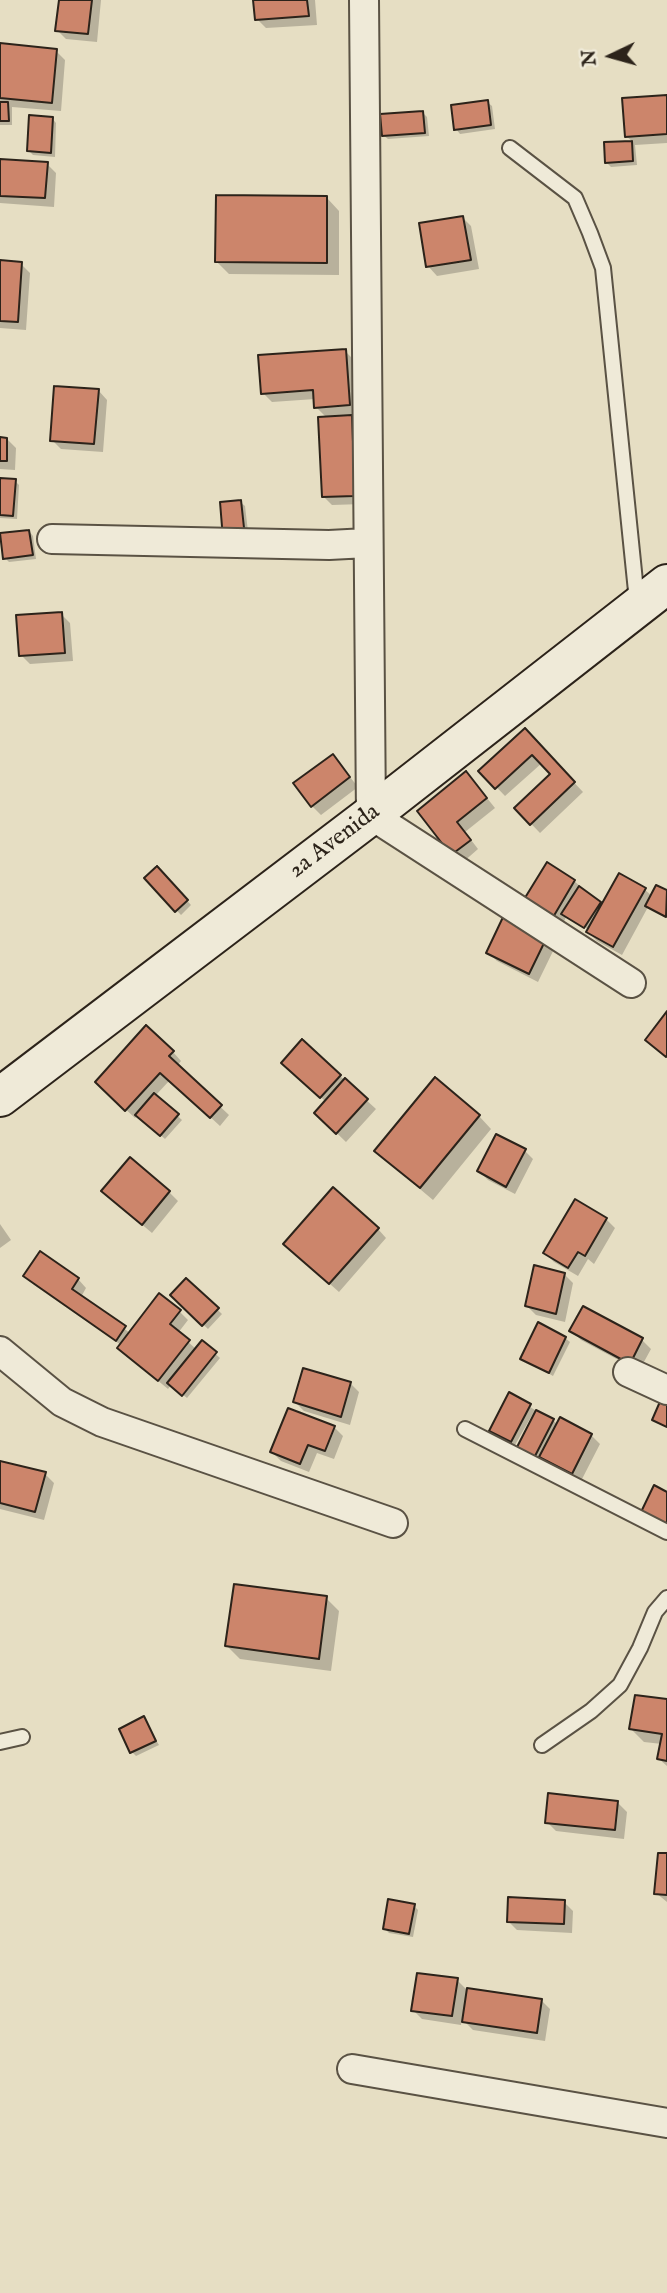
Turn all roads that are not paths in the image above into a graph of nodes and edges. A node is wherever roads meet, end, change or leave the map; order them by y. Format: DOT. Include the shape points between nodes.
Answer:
graph roads {
  1 [pos="364,0"];
  2 [pos="510,148"];
  3 [pos="52,539"];
  4 [pos="367,543"];
  5 [pos="652,595"];
  6 [pos="371,814"];
  7 [pos="631,983"];
  8 [pos="0,1097"];
  9 [pos="0,1351"];
  10 [pos="628,1372"];
  11 [pos="667,1390"];
  12 [pos="465,1429"];
  13 [pos="393,1523"];
  14 [pos="667,1532"];
  15 [pos="667,1598"];
  16 [pos="22,1737"];
  17 [pos="0,1742"];
  18 [pos="542,1745"];
  19 [pos="352,2069"];
  20 [pos="667,2123"];
  1 -- 4 [label="street"];
  2 -- 5 [label="lane" via="575,198 603,268"];
  3 -- 4 [label="street"];
  4 -- 6 [label="street"];
  5 -- 6 [label="street, 2a Avenida"];
  6 -- 7 [label="street"];
  6 -- 8 [label="street, 2a Avenida"];
  9 -- 13 [label="street" via="62,1402 102,1422"];
  10 -- 11 [label="street"];
  12 -- 14 [label="lane"];
  15 -- 18 [label="lane" via="655,1612 620,1685"];
  16 -- 17 [label="lane"];
  19 -- 20 [label="street"];
}
